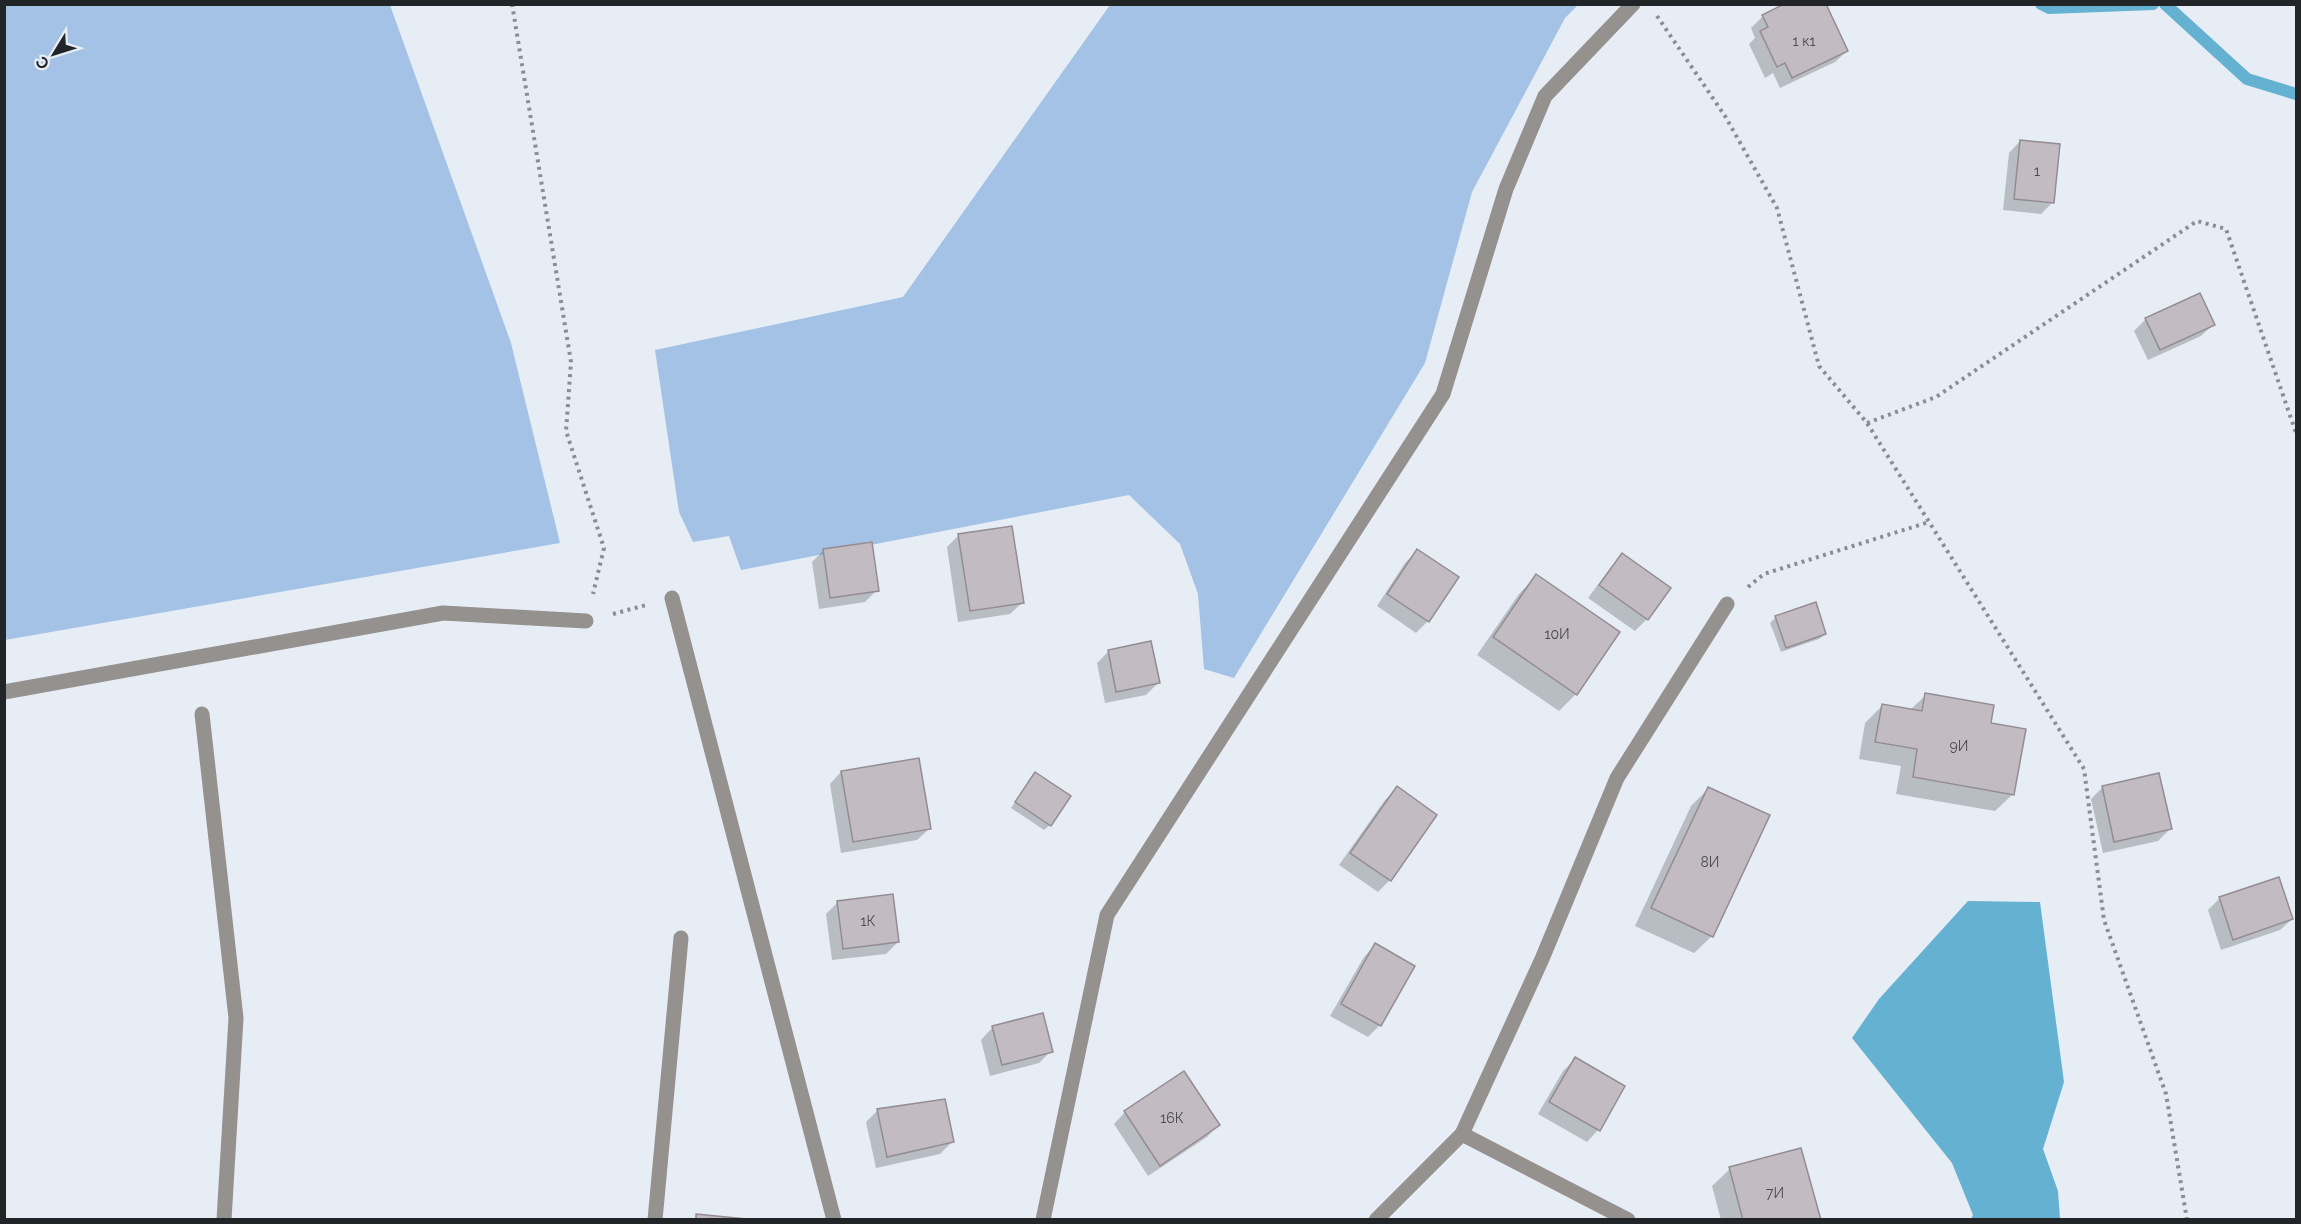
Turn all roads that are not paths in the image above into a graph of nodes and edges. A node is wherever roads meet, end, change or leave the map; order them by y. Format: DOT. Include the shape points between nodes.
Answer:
graph roads {
  1 [pos="1633,4"];
  2 [pos="672,598"];
  3 [pos="1727,604"];
  4 [pos="586,621"];
  5 [pos="4,692"];
  6 [pos="202,714"];
  7 [pos="681,938"];
  8 [pos="1462,1134"];
  9 [pos="224,1220"];
  10 [pos="655,1220"];
  11 [pos="834,1220"];
  12 [pos="1043,1220"];
  13 [pos="1376,1220"];
  14 [pos="1628,1220"];
  1 -- 12 [label="street" via="1545,96 1506,189 1443,394 1107,915"];
  2 -- 11 [label="street"];
  3 -- 8 [label="street" via="1617,778 1542,959"];
  4 -- 5 [label="street" via="443,613"];
  6 -- 9 [label="street" via="236,1018"];
  7 -- 10 [label="street"];
  8 -- 13 [label="street"];
  8 -- 14 [label="street"];
}
